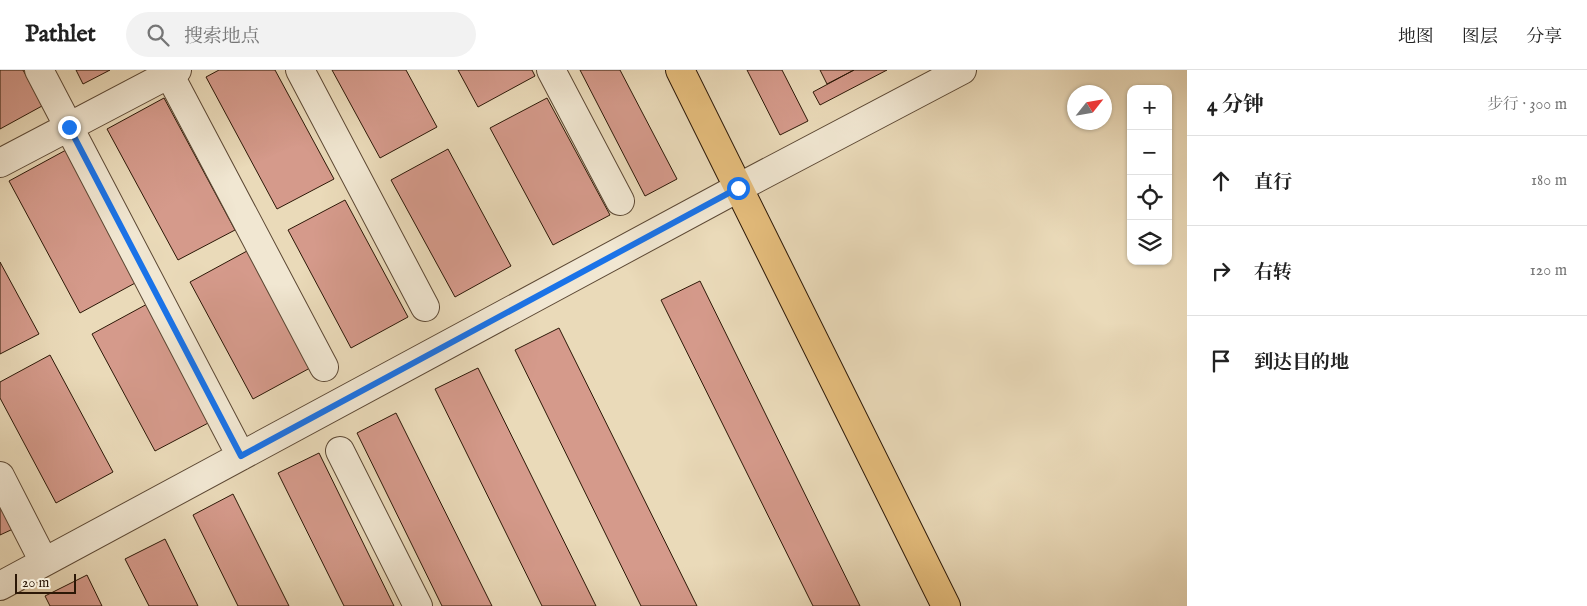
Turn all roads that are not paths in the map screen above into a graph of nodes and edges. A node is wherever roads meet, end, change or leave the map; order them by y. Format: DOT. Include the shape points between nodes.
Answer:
graph roads {
  1 [pos="39,70"];
  2 [pos="300,70"];
  3 [pos="551,70"];
  4 [pos="680,70"];
  5 [pos="962,70"];
  6 [pos="171,71"];
  7 [pos="69,127"];
  8 [pos="0,164"];
  9 [pos="738,188"];
  10 [pos="620,201"];
  11 [pos="425,307"];
  12 [pos="324,367"];
  13 [pos="340,451"];
  14 [pos="241,456"];
  15 [pos="0,476"];
  16 [pos="44,562"];
  17 [pos="0,586"];
  18 [pos="418,606"];
  19 [pos="946,606"];
  1 -- 7 [label="street"];
  2 -- 11 [label="street"];
  3 -- 10 [label="street"];
  4 -- 9 [label="main road"];
  5 -- 9 [label="street"];
  6 -- 7 [label="street"];
  6 -- 12 [label="street"];
  7 -- 8 [label="street"];
  7 -- 14 [label="street"];
  9 -- 14 [label="street"];
  9 -- 19 [label="main road"];
  13 -- 18 [label="street"];
  14 -- 16 [label="street"];
  15 -- 16 [label="street"];
  16 -- 17 [label="street"];
}
